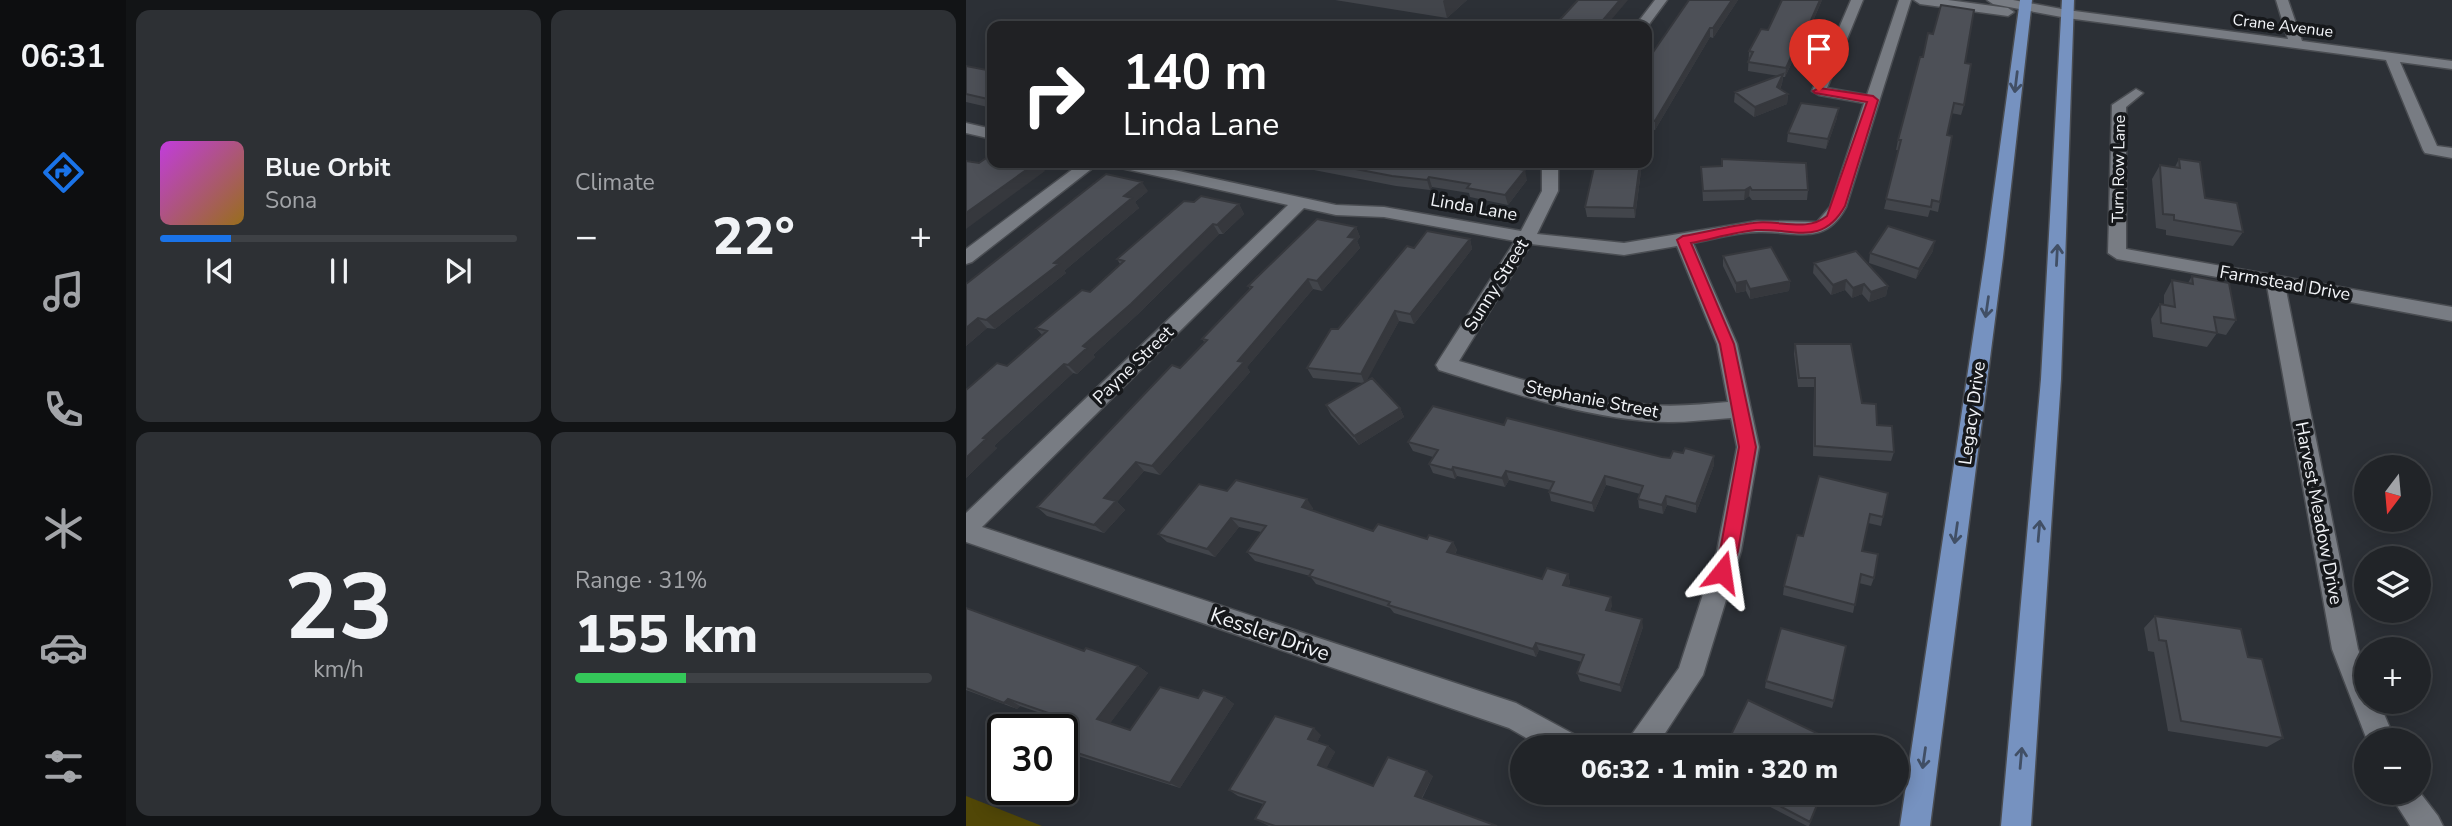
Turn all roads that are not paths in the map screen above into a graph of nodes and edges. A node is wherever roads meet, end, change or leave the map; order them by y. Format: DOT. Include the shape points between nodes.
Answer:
graph roads {
  1 [pos="1661,0"];
  2 [pos="1857,0"];
  3 [pos="1905,0"];
  4 [pos="1920,0"];
  5 [pos="1993,0"];
  6 [pos="2283,0"];
  7 [pos="2025,6"];
  8 [pos="2068,7"];
  9 [pos="1645,21"];
  10 [pos="2297,45"];
  11 [pos="2391,57"];
  12 [pos="2452,65"];
  13 [pos="2136,93"];
  14 [pos="1873,100"];
  15 [pos="966,128"];
  16 [pos="987,133"];
  17 [pos="2452,153"];
  18 [pos="1084,168"];
  19 [pos="1144,168"];
  20 [pos="1550,168"];
  21 [pos="1300,202"];
  22 [pos="1526,237"];
  23 [pos="1683,240"];
  24 [pos="2117,253"];
  25 [pos="966,258"];
  26 [pos="2275,281"];
  27 [pos="2452,314"];
  28 [pos="1446,365"];
  29 [pos="1740,409"];
  30 [pos="966,530"];
  31 [pos="2376,728"];
  32 [pos="1548,735"];
  33 [pos="1648,735"];
  34 [pos="2412,805"];
  35 [pos="1915,826"];
  36 [pos="2016,826"];
  37 [pos="2428,826"];
  1 -- 9 [label="street"];
  2 -- 14 [label="street" via="1819,91"];
  3 -- 14 [label="street"];
  4 -- 7 [label="street, Crane Avenue"];
  5 -- 7 [label="street, Crane Avenue"];
  6 -- 10 [label="street"];
  7 -- 8 [label="street, Crane Avenue"];
  7 -- 35 [label="main road, Legacy Drive, one-way"];
  8 -- 10 [label="street, Crane Avenue"];
  36 -- 8 [label="main road, one-way" via="2051,379"];
  10 -- 11 [label="street, Crane Avenue"];
  11 -- 12 [label="street, Crane Avenue"];
  11 -- 17 [label="street" via="2431,150"];
  13 -- 24 [label="street, Turn Row Lane" via="2119,105"];
  14 -- 23 [label="street, Linda Lane" via="1838,206 1823,226 1757,226"];
  15 -- 16 [label="street"];
  18 -- 25 [label="street"];
  19 -- 21 [label="street, Linda Lane"];
  20 -- 22 [label="street, Sunny Street" via="1550,191"];
  21 -- 22 [label="street, Linda Lane"];
  21 -- 30 [label="street, Payne Street"];
  22 -- 23 [label="street, Linda Lane" via="1624,249"];
  22 -- 28 [label="street, Sunny Street"];
  23 -- 29 [label="street" via="1727,344"];
  24 -- 26 [label="street, Farmstead Drive"];
  26 -- 27 [label="street, Farmstead Drive"];
  26 -- 31 [label="street, Harvest Meadow Drive" via="2345,649"];
  28 -- 29 [label="street, Stephanie Street" via="1573,400 1642,413"];
  29 -- 33 [label="street" via="1748,447 1729,551 1690,675"];
  30 -- 32 [label="street, Kessler Drive" via="1517,717"];
  34 -- 37 [label="street"];
}
